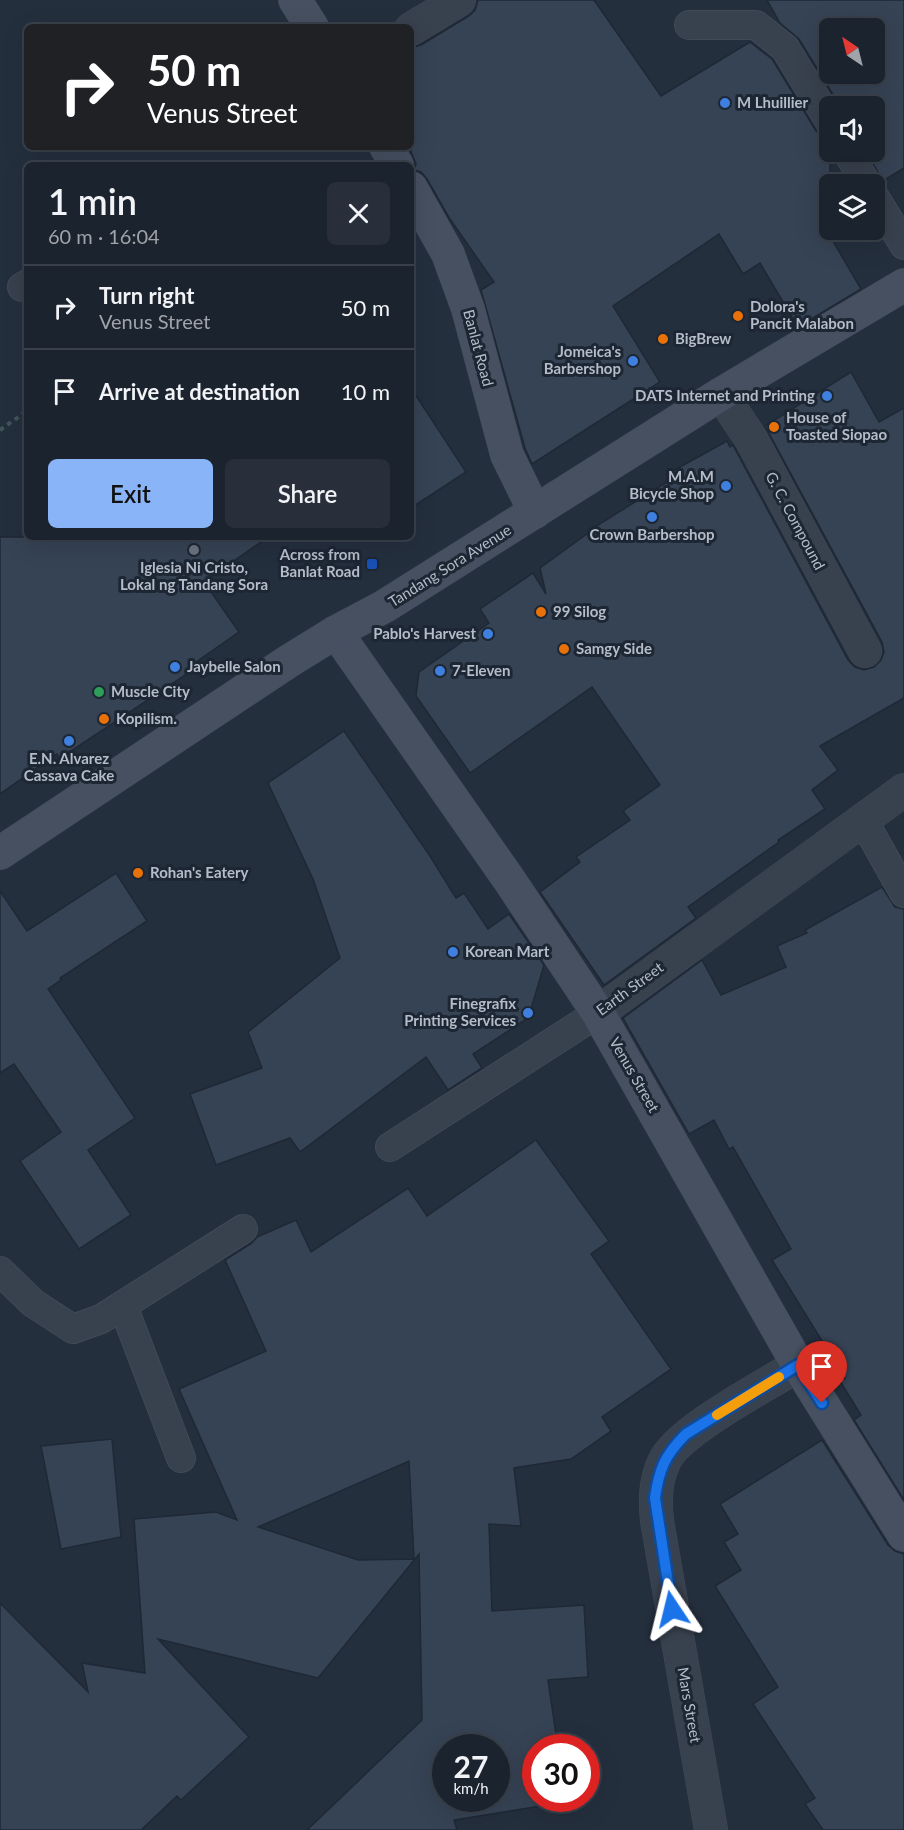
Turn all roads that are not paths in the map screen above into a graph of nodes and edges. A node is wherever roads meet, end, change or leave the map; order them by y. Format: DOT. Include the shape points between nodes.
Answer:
graph roads {
  1 [pos="295,0"];
  2 [pos="459,0"];
  3 [pos="310,24"];
  4 [pos="689,25"];
  5 [pos="414,27"];
  6 [pos="819,104"];
  7 [pos="414,193"];
  8 [pos="885,214"];
  9 [pos="904,245"];
  10 [pos="904,285"];
  11 [pos="721,394"];
  12 [pos="535,512"];
  13 [pos="336,632"];
  14 [pos="865,651"];
  15 [pos="904,790"];
  16 [pos="863,820"];
  17 [pos="1,851"];
  18 [pos="904,893"];
  19 [pos="598,1013"];
  20 [pos="390,1148"];
  21 [pos="243,1229"];
  22 [pos="0,1271"];
  23 [pos="123,1306"];
  24 [pos="798,1365"];
  25 [pos="181,1458"];
  26 [pos="904,1535"];
  27 [pos="711,1830"];
  1 -- 3 [label="street"];
  2 -- 5 [label="street"];
  4 -- 6 [label="lane" via="756,24 784,48"];
  7 -- 12 [label="street, Banlat Road" via="448,254 468,309 507,455"];
  8 -- 9 [label="lane"];
  10 -- 11 [label="street, Tandang Sora Avenue"];
  11 -- 12 [label="street, Tandang Sora Avenue"];
  11 -- 14 [label="street, G. C. Compound" via="751,439"];
  12 -- 13 [label="street, Tandang Sora Avenue" via="385,606"];
  13 -- 17 [label="street, Tandang Sora Avenue"];
  13 -- 19 [label="street, Venus Street"];
  15 -- 16 [label="street, Earth Street"];
  16 -- 18 [label="lane"];
  16 -- 19 [label="street, Earth Street"];
  19 -- 20 [label="lane, Earth Street"];
  19 -- 24 [label="street, Venus Street"];
  21 -- 23 [label="lane"];
  22 -- 23 [label="lane" via="33,1303 73,1329"];
  23 -- 25 [label="lane"];
  24 -- 26 [label="street, Venus Street"];
  24 -- 27 [label="street, Mars Street" via="686,1434 664,1460 657,1481 657,1521"];
}
